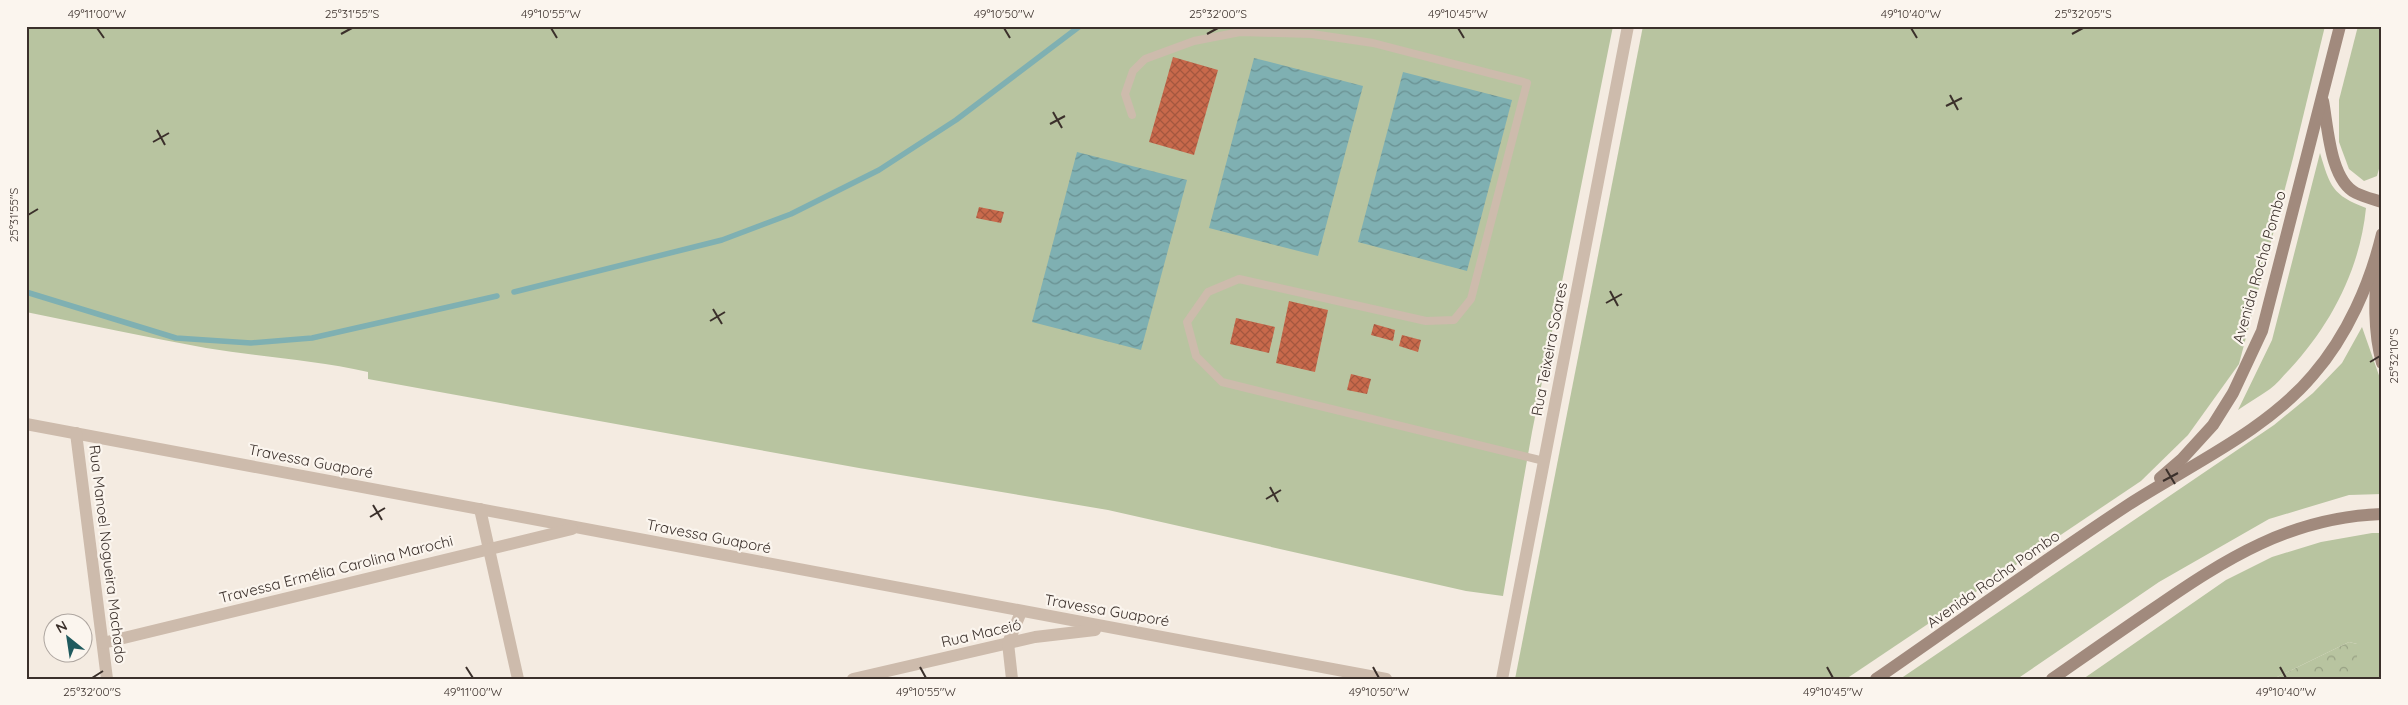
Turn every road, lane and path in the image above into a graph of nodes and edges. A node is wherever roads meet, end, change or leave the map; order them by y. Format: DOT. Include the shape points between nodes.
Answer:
graph roads {
  1 [pos="1628,26"];
  2 [pos="2340,26"];
  3 [pos="2322,96"];
  4 [pos="1132,115"];
  5 [pos="2382,202"];
  6 [pos="2382,234"];
  7 [pos="2377,253"];
  8 [pos="2382,364"];
  9 [pos="26,424"];
  10 [pos="76,433"];
  11 [pos="1544,461"];
  12 [pos="2128,505"];
  13 [pos="480,510"];
  14 [pos="2382,514"];
  15 [pos="577,528"];
  16 [pos="489,549"];
  17 [pos="1028,613"];
  18 [pos="1118,628"];
  19 [pos="1035,637"];
  20 [pos="103,643"];
  21 [pos="1008,643"];
  22 [pos="107,679"];
  23 [pos="518,679"];
  24 [pos="853,679"];
  25 [pos="1012,679"];
  26 [pos="1386,679"];
  27 [pos="1502,679"];
  28 [pos="1876,679"];
  29 [pos="2052,679"];
  1 -- 11 [label="street, Rua Teixeira Soares"];
  2 -- 3 [label="main road, Avenida Rocha Pombo"];
  3 -- 5 [label="main road" via="2338,174 2355,193"];
  3 -- 12 [label="main road, Avenida Rocha Pombo" via="2270,304 2250,359 2214,425 2182,459"];
  4 -- 11 [label="lane" via="1125,94 1132,72 1145,59 1194,40 1240,32 1312,34 1373,42 1527,83 1471,299 1454,320 1426,321 1239,279 1208,292 1187,322 1196,356 1222,382"];
  6 -- 7 [label="main road, Avenida Rocha Pombo"];
  7 -- 8 [label="main road" via="2374,321"];
  7 -- 12 [label="main road, Avenida Rocha Pombo" via="2354,312 2312,376 2250,429"];
  9 -- 10 [label="street, Travessa Guaporé"];
  10 -- 13 [label="street, Travessa Guaporé"];
  10 -- 20 [label="street, Rua Manoel Nogueira Machado"];
  11 -- 27 [label="street, Rua Teixeira Soares"];
  12 -- 28 [label="main road, Avenida Rocha Pombo"];
  13 -- 15 [label="street, Travessa Guaporé"];
  13 -- 16 [label="street"];
  14 -- 29 [label="main road" via="2327,520 2259,543 2198,578"];
  15 -- 16 [label="street, Travessa Ermélia Carolina Marochi"];
  15 -- 17 [label="street, Travessa Guaporé"];
  16 -- 20 [label="street, Travessa Ermélia Carolina Marochi"];
  16 -- 23 [label="street"];
  17 -- 18 [label="street, Travessa Guaporé"];
  17 -- 19 [label="street" via="1039,624"];
  17 -- 21 [label="street"];
  18 -- 19 [label="street, Rua Maceió"];
  18 -- 26 [label="street, Travessa Guaporé"];
  19 -- 21 [label="street, Rua Maceió"];
  20 -- 22 [label="street, Rua Manoel Nogueira Machado"];
  21 -- 24 [label="street, Rua Maceió"];
  21 -- 25 [label="street"];
}
